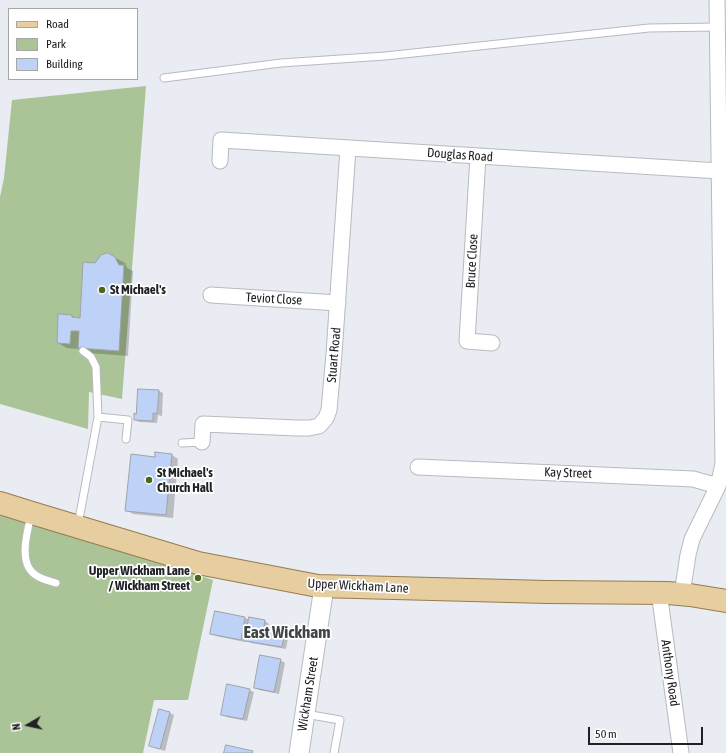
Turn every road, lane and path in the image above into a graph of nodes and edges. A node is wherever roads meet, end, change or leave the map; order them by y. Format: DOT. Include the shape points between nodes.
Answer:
graph roads {
  1 [pos="717,0"];
  2 [pos="718,27"];
  3 [pos="164,78"];
  4 [pos="722,120"];
  5 [pos="348,148"];
  6 [pos="478,156"];
  7 [pos="220,161"];
  8 [pos="720,171"];
  9 [pos="211,295"];
  10 [pos="338,303"];
  11 [pos="492,343"];
  12 [pos="83,351"];
  13 [pos="724,394"];
  14 [pos="98,417"];
  15 [pos="126,439"];
  16 [pos="202,442"];
  17 [pos="182,443"];
  18 [pos="418,467"];
  19 [pos="718,486"];
  20 [pos="0,503"];
  21 [pos="32,513"];
  22 [pos="78,527"];
  23 [pos="56,583"];
  24 [pos="324,587"];
  25 [pos="659,592"];
  26 [pos="682,594"];
  27 [pos="726,601"];
  28 [pos="305,714"];
  29 [pos="299,753"];
  30 [pos="334,753"];
  31 [pos="681,753"];
  1 -- 2 [label="street"];
  2 -- 3 [label="lane" via="649,28 385,56 281,63"];
  2 -- 4 [label="street"];
  4 -- 8 [label="street"];
  5 -- 6 [label="street, Douglas Road"];
  5 -- 7 [label="street, Douglas Road" via="221,140"];
  5 -- 10 [label="street, Stuart Road"];
  6 -- 8 [label="street, Douglas Road"];
  6 -- 11 [label="street, Bruce Close" via="467,341"];
  8 -- 13 [label="street"];
  9 -- 10 [label="street, Teviot Close"];
  10 -- 16 [label="street, Stuart Road" via="329,410 319,426 297,428 203,424"];
  12 -- 14 [label="lane" via="91,357 96,366"];
  13 -- 19 [label="street" via="723,464"];
  14 -- 15 [label="lane" via="128,420"];
  14 -- 22 [label="lane"];
  16 -- 17 [label="lane"];
  18 -- 19 [label="street, Kay Street" via="694,479"];
  19 -- 26 [label="street" via="692,539"];
  20 -- 21 [label="main road, Upper Wickham Lane"];
  21 -- 22 [label="main road, Upper Wickham Lane"];
  21 -- 23 [label="lane" via="25,554 26,565 33,574"];
  22 -- 24 [label="main road, Upper Wickham Lane" via="198,563"];
  24 -- 25 [label="main road, Upper Wickham Lane"];
  24 -- 28 [label="street, Wickham Street"];
  25 -- 26 [label="main road, Upper Wickham Lane"];
  25 -- 31 [label="street, Anthony Road"];
  26 -- 27 [label="main road, Upper Wickham Lane"];
  28 -- 29 [label="street, Wickham Street"];
  28 -- 30 [label="lane" via="340,720"];
}
